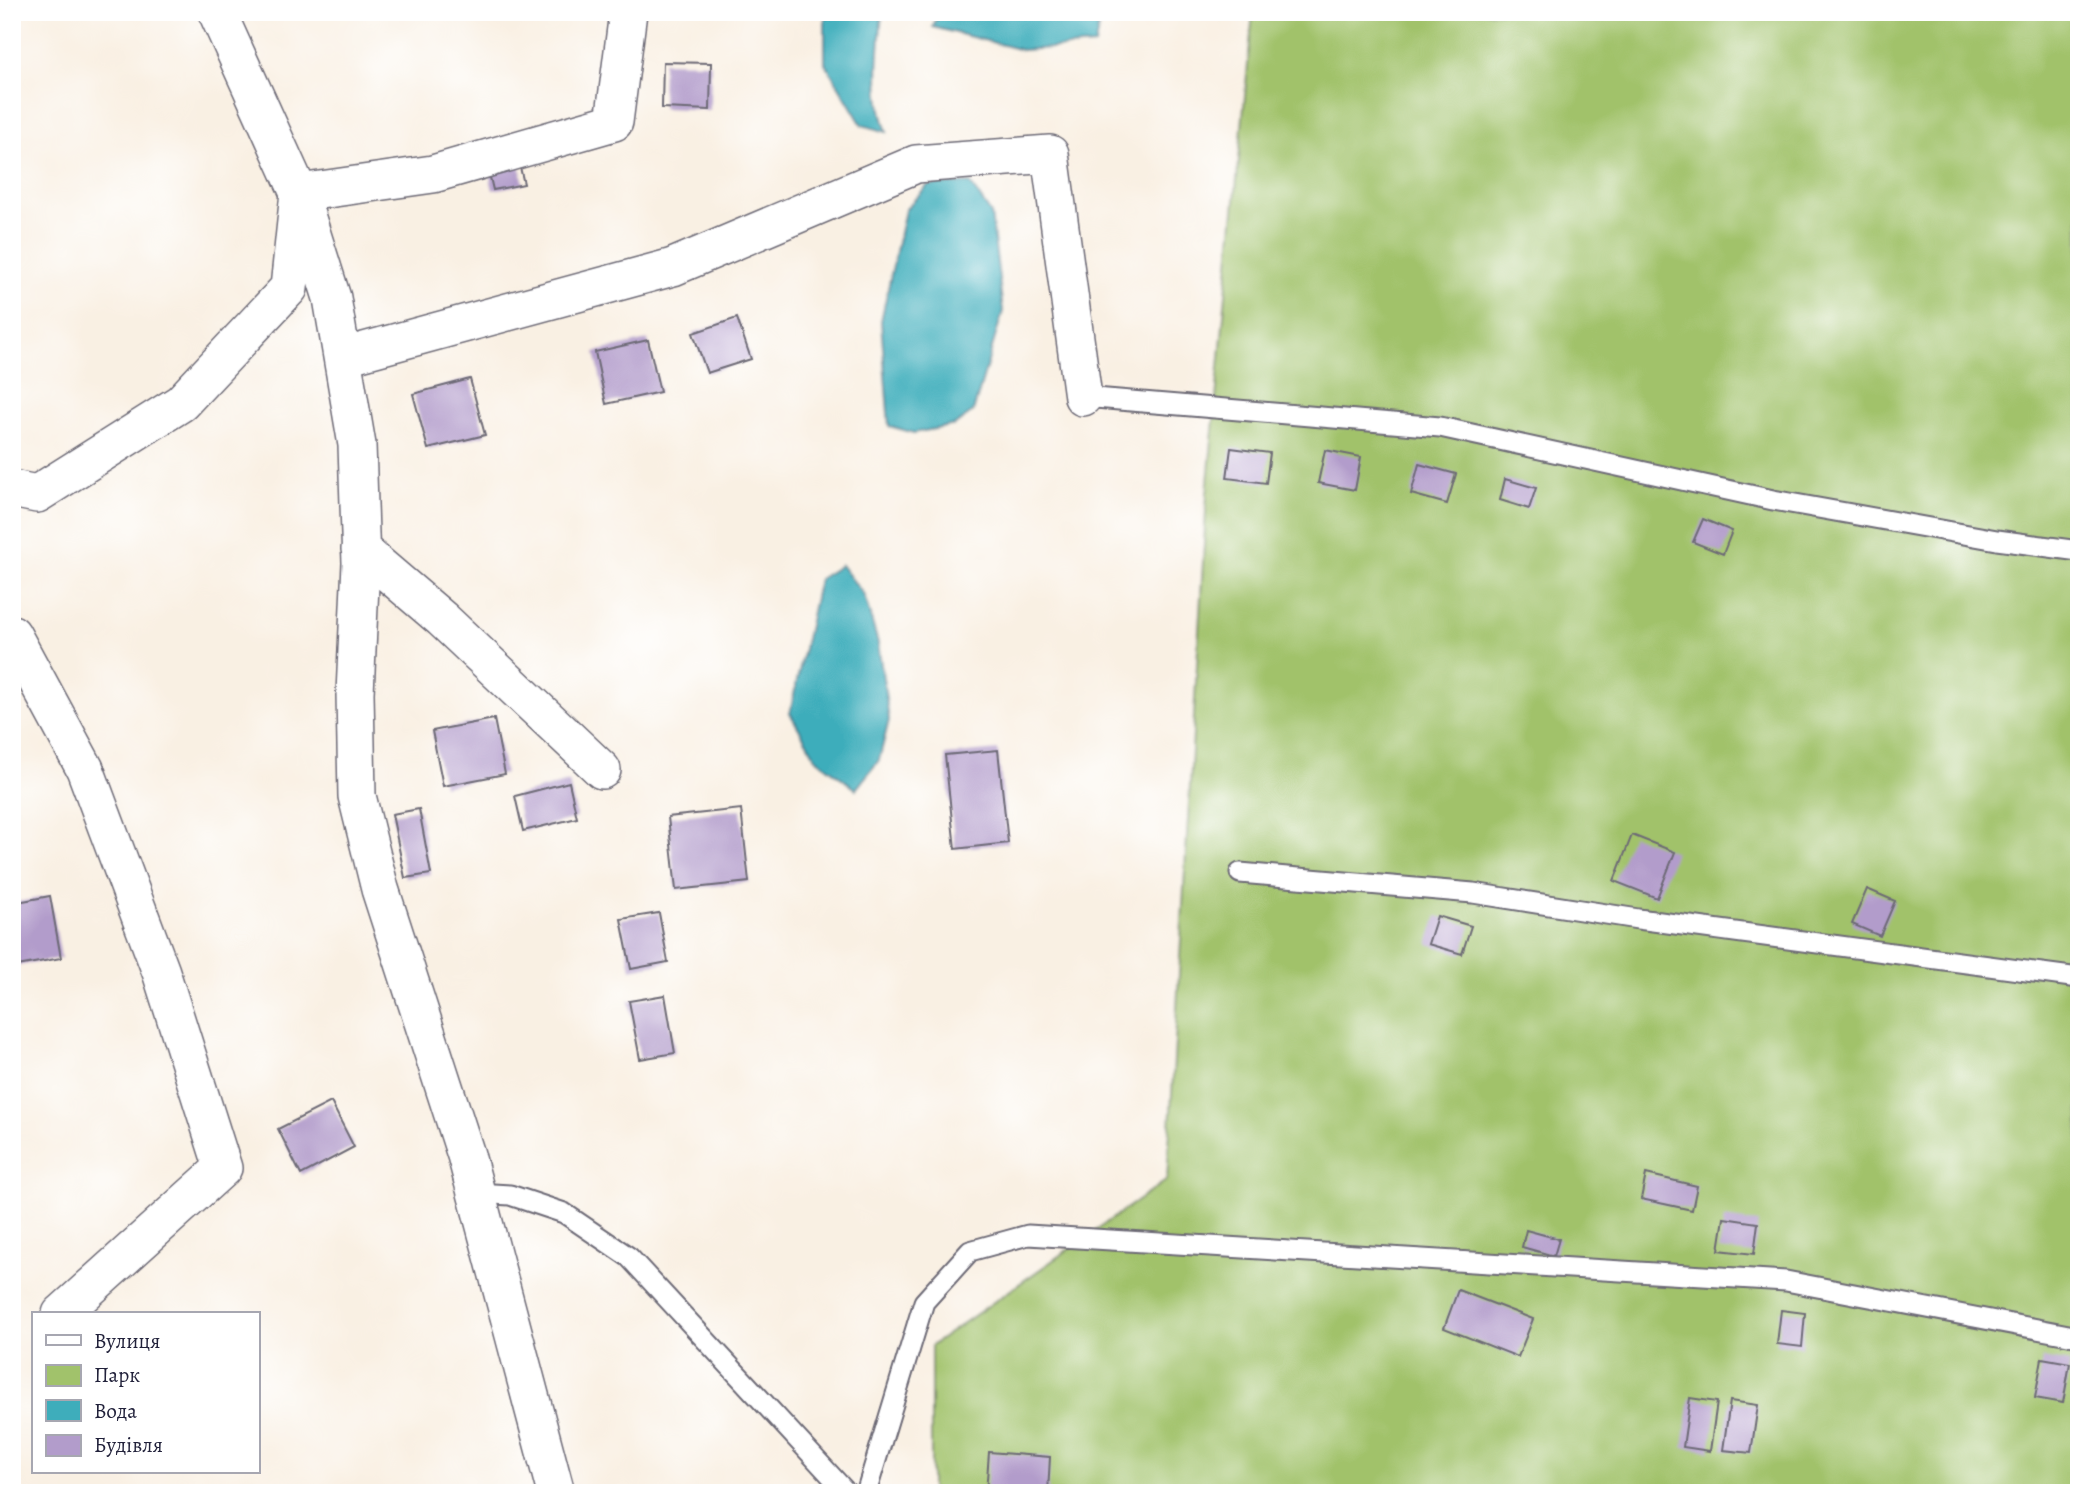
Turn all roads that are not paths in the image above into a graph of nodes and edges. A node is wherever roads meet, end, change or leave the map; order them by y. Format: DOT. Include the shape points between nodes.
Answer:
graph roads {
  1 [pos="217,12"];
  2 [pos="628,12"];
  3 [pos="299,193"];
  4 [pos="342,357"];
  5 [pos="1083,397"];
  6 [pos="12,489"];
  7 [pos="360,549"];
  8 [pos="2079,551"];
  9 [pos="12,634"];
  10 [pos="602,770"];
  11 [pos="1240,873"];
  12 [pos="2079,978"];
  13 [pos="476,1193"];
  14 [pos="63,1312"];
  15 [pos="2079,1337"];
  16 [pos="556,1493"];
  17 [pos="847,1493"];
  18 [pos="866,1493"];
  1 -- 3 [label="street"];
  2 -- 3 [label="street" via="614,122 433,174"];
  3 -- 4 [label="street" via="332,298"];
  3 -- 6 [label="street" via="289,288 181,403 37,494"];
  4 -- 5 [label="street" via="673,267 915,164 1050,154"];
  4 -- 7 [label="street" via="357,445"];
  5 -- 8 [label="lane" via="1440,427 1773,500"];
  7 -- 10 [label="street"];
  7 -- 13 [label="street" via="357,796 380,889"];
  9 -- 14 [label="street" via="85,768 161,972 223,1168"];
  11 -- 12 [label="lane" via="1473,893"];
  13 -- 16 [label="street"];
  13 -- 17 [label="lane" via="510,1195 564,1213 629,1256"];
  15 -- 18 [label="lane" via="1786,1281 1028,1235 970,1251 924,1302"];
}
